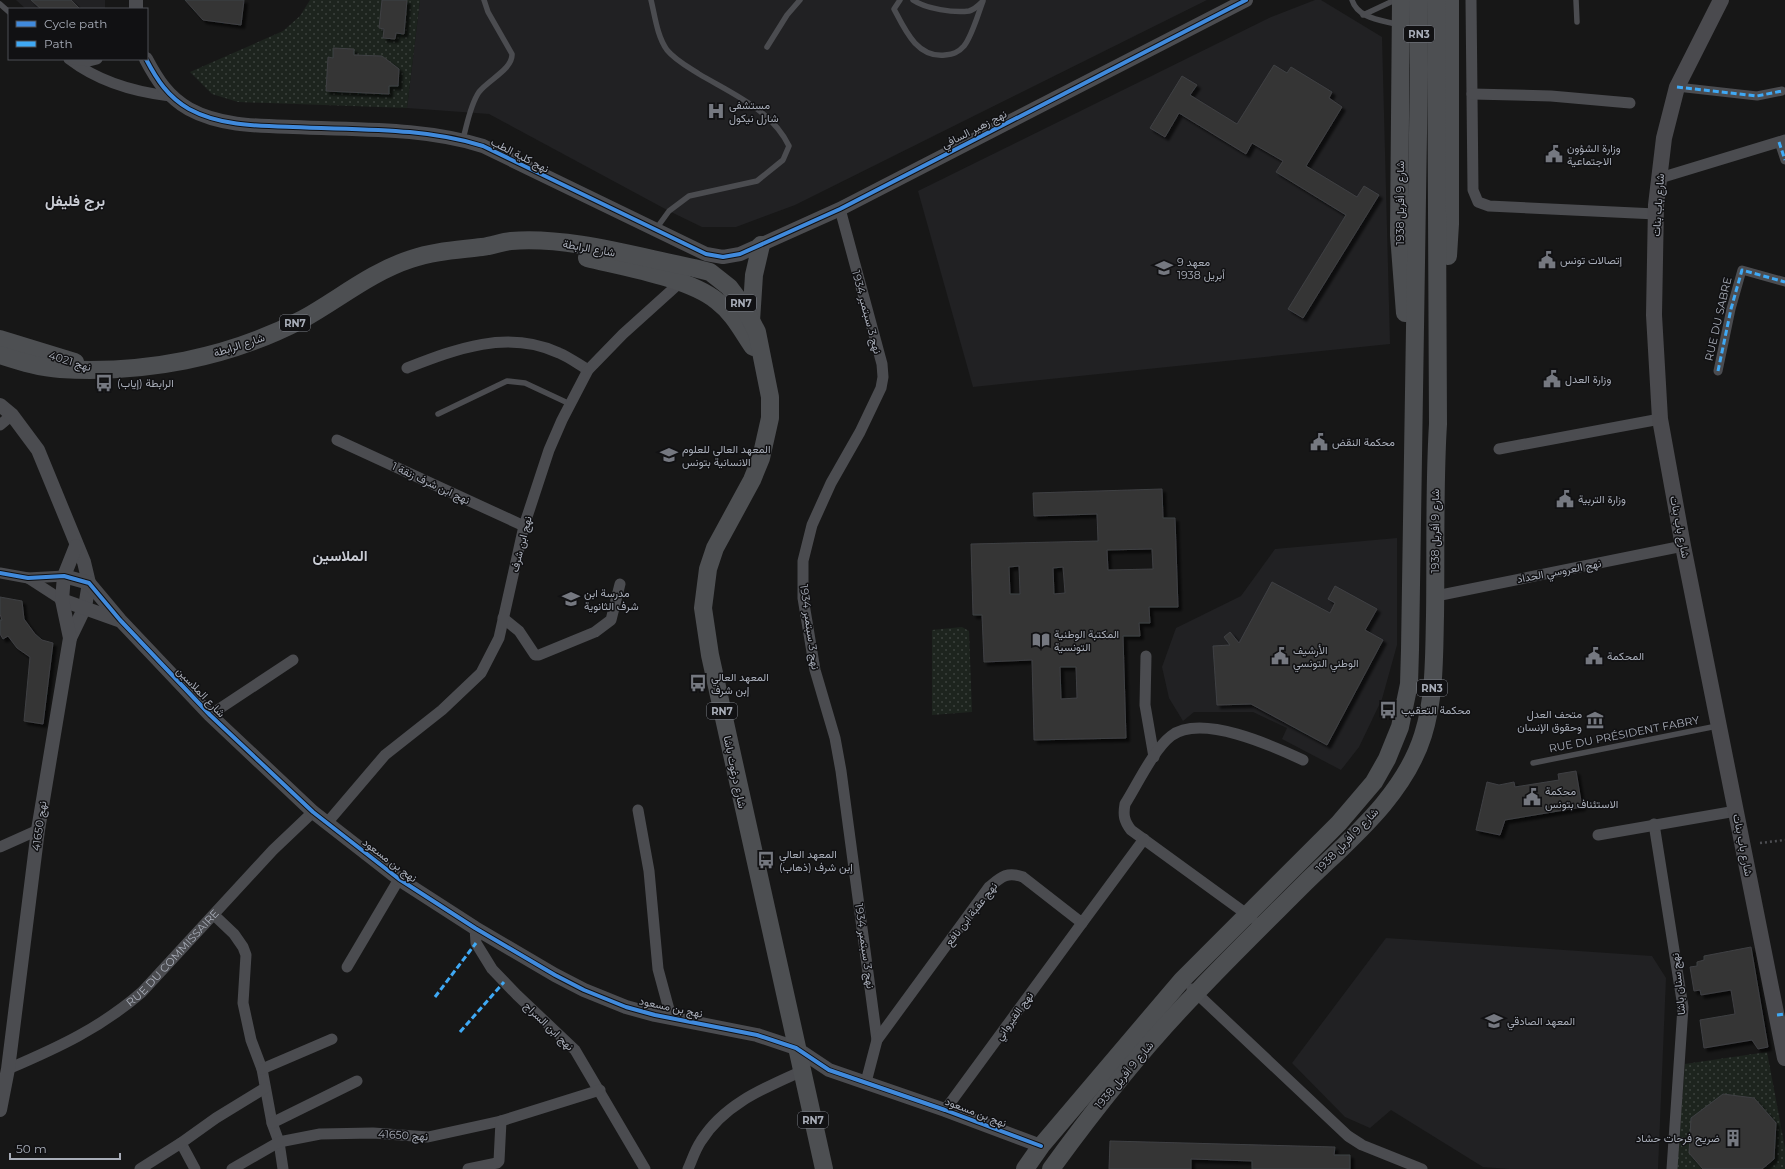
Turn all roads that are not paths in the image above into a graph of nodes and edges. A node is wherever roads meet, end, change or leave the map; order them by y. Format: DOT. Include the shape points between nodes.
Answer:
graph roads {
  1 [pos="484,0"];
  2 [pos="651,0"];
  3 [pos="800,0"];
  4 [pos="900,0"];
  5 [pos="913,0"];
  6 [pos="1246,0"];
  7 [pos="1352,0"];
  8 [pos="1395,0"];
  9 [pos="1401,0"];
  10 [pos="1418,0"];
  11 [pos="1436,0"];
  12 [pos="1450,0"];
  13 [pos="1471,0"];
  14 [pos="1576,0"];
  15 [pos="1722,0"];
  16 [pos="983,1"];
  17 [pos="0,4"];
  18 [pos="8,11"];
  19 [pos="1363,15"];
  20 [pos="1577,22"];
  21 [pos="1401,25"];
  22 [pos="767,46"];
  23 [pos="71,60"];
  24 [pos="81,60"];
  25 [pos="93,60"];
  26 [pos="146,60"];
  27 [pos="1677,86"];
  28 [pos="1782,91"];
  29 [pos="1472,94"];
  30 [pos="170,96"];
  31 [pos="1630,103"];
  32 [pos="463,140"];
  33 [pos="1782,141"];
  34 [pos="1785,160"];
  35 [pos="1660,178"];
  36 [pos="840,209"];
  37 [pos="1656,214"];
  38 [pos="656,229"];
  39 [pos="761,245"];
  40 [pos="483,247"];
  41 [pos="706,254"];
  42 [pos="694,268"];
  43 [pos="681,282"];
  44 [pos="1785,282"];
  45 [pos="751,322"];
  46 [pos="0,339"];
  47 [pos="0,355"];
  48 [pos="762,359"];
  49 [pos="407,368"];
  50 [pos="96,369"];
  51 [pos="588,370"];
  52 [pos="1718,371"];
  53 [pos="570,404"];
  54 [pos="0,405"];
  55 [pos="438,414"];
  56 [pos="12,415"];
  57 [pos="1660,419"];
  58 [pos="1438,424"];
  59 [pos="0,425"];
  60 [pos="1414,429"];
  61 [pos="337,440"];
  62 [pos="1499,449"];
  63 [pos="524,526"];
  64 [pos="76,546"];
  65 [pos="1683,546"];
  66 [pos="0,573"];
  67 [pos="64,576"];
  68 [pos="28,578"];
  69 [pos="89,583"];
  70 [pos="620,584"];
  71 [pos="1436,596"];
  72 [pos="62,600"];
  73 [pos="85,607"];
  74 [pos="503,618"];
  75 [pos="120,620"];
  76 [pos="70,638"];
  77 [pos="1146,656"];
  78 [pos="293,660"];
  79 [pos="210,715"];
  80 [pos="1719,725"];
  81 [pos="1154,757"];
  82 [pos="1304,760"];
  83 [pos="1532,763"];
  84 [pos="638,810"];
  85 [pos="1736,811"];
  86 [pos="313,812"];
  87 [pos="327,823"];
  88 [pos="1654,824"];
  89 [pos="38,830"];
  90 [pos="1598,835"];
  91 [pos="1144,839"];
  92 [pos="0,847"];
  93 [pos="399,879"];
  94 [pos="214,915"];
  95 [pos="1247,915"];
  96 [pos="1082,923"];
  97 [pos="1262,926"];
  98 [pos="475,928"];
  99 [pos="347,967"];
  100 [pos="1182,980"];
  101 [pos="1196,993"];
  102 [pos="1781,1015"];
  103 [pos="672,1017"];
  104 [pos="332,1039"];
  105 [pos="877,1040"];
  106 [pos="796,1048"];
  107 [pos="1785,1058"];
  108 [pos="8,1069"];
  109 [pos="262,1069"];
  110 [pos="802,1071"];
  111 [pos="357,1081"];
  112 [pos="866,1082"];
  113 [pos="265,1088"];
  114 [pos="600,1090"];
  115 [pos="0,1110"];
  116 [pos="946,1110"];
  117 [pos="501,1121"];
  118 [pos="272,1123"];
  119 [pos="279,1142"];
  120 [pos="181,1143"];
  121 [pos="1041,1146"];
  122 [pos="140,1169"];
  123 [pos="195,1169"];
  124 [pos="232,1169"];
  125 [pos="283,1169"];
  126 [pos="468,1169"];
  127 [pos="645,1169"];
  128 [pos="688,1169"];
  129 [pos="824,1169"];
  130 [pos="1025,1169"];
  131 [pos="1051,1169"];
  132 [pos="1422,1169"];
  133 [pos="1672,1169"];
  1 -- 32 [label="lane" via="512,54 512,59 510,65 493,77 478,93"];
  2 -- 38 [label="lane" via="667,50 683,64 761,111 783,134 789,146 783,160 757,181 689,196 669,211"];
  3 -- 22 [label="lane"];
  4 -- 16 [label="lane" via="894,9 907,34 921,49 937,56 956,53 964,46"];
  5 -- 16 [label="lane" via="920,5 942,10 970,11"];
  6 -- 36 [label="street, نهج زهير السافي"];
  7 -- 19 [label="lane"];
  8 -- 19 [label="lane"];
  9 -- 21 [label="main road, شارع 9 أفريل 1938"];
  10 -- 60 [label="main road, شارع 9 أفريل 1938 / RN3"];
  11 -- 58 [label="main road, شارع 9 أفريل 1938 / RN3"];
  12 -- 58 [label="main road, شارع 9 أفريل 1938" via="1450,224"];
  13 -- 29 [label="street"];
  14 -- 20 [label="lane"];
  15 -- 27 [label="main road, شارع باب بنات"];
  17 -- 18 [label="lane"];
  19 -- 21 [label="lane"];
  21 -- 60 [label="main road, شارع 9 أفريل 1938" via="1399,235"];
  23 -- 30 [label="street" via="91,73 127,88"];
  24 -- 25 [label="street"];
  26 -- 30 [label="street, نهج كلية الطب" via="156,79"];
  27 -- 28 [label="street" via="1757,96"];
  27 -- 35 [label="main road, شارع باب بنات" via="1664,138"];
  29 -- 31 [label="street" via="1551,96"];
  29 -- 37 [label="street" via="1472,190 1481,204"];
  30 -- 32 [label="street, نهج كلية الطب" via="189,109 213,119 247,125 428,134"];
  32 -- 38 [label="street, نهج كلية الطب" via="483,146"];
  33 -- 34 [label="street"];
  33 -- 35 [label="street"];
  35 -- 37 [label="main road, شارع باب بنات"];
  36 -- 39 [label="street, نهج زهير السافي"];
  36 -- 105 [label="street, نهج 3 سبتمبر 1934" via="882,364 883,377 881,388 860,432 831,483 812,525 803,560 803,598 815,670 835,738 841,771"];
  37 -- 57 [label="main road, شارع باب بنات" via="1654,315"];
  38 -- 41 [label="street, نهج كلية الطب"];
  39 -- 41 [label="street, نهج زهير السافي" via="732,256"];
  39 -- 45 [label="main road" via="753,283"];
  40 -- 42 [label="main road, شارع الرابطة / RN7" via="510,241 540,241 583,246"];
  40 -- 43 [label="main road, شارع الرابطة / RN7" via="582,257"];
  40 -- 50 [label="main road, شارع الرابطة / RN7" via="448,250 411,259 364,281 277,332 217,353 165,365"];
  41 -- 42 [label="street, نهج ابن شرف"];
  42 -- 43 [label="street, نهج ابن شرف"];
  42 -- 45 [label="main road, شارع درغوث باشا / RN7" via="710,272 729,287 744,307"];
  43 -- 48 [label="main road, شارع درغوث باشا / RN7" via="701,290 718,301 732,316"];
  43 -- 51 [label="street, نهج ابن شرف" via="623,334"];
  44 -- 52 [label="street, RUE DU SABRE" via="1742,270"];
  45 -- 48 [label="main road, شارع درغوث باشا / RN7" via="757,332"];
  46 -- 50 [label="main road, نهج 4021 / RN7"];
  47 -- 50 [label="main road, نهج 4021 / RN7" via="59,369"];
  48 -- 106 [label="main road, شارع درغوث باشا / RN7" via="770,397 770,418 766,438 752,480 715,548 707,574 703,608 710,655"];
  49 -- 51 [label="street" via="461,348 504,341 530,344 558,352"];
  51 -- 53 [label="street, نهج ابن شرف"];
  53 -- 55 [label="lane" via="525,383 507,381"];
  53 -- 63 [label="street, نهج ابن شرف" via="549,450"];
  54 -- 56 [label="street, شارع الملاسين"];
  56 -- 59 [label="street"];
  56 -- 64 [label="street, شارع الملاسين" via="38,450"];
  57 -- 62 [label="street"];
  57 -- 65 [label="main road, شارع باب بنات"];
  58 -- 71 [label="main road, شارع 9 أفريل 1938 / RN3" via="1435,482"];
  60 -- 95 [label="main road, شارع 9 أفريل 1938 / RN3" via="1409,684 1400,727 1374,782 1339,823"];
  61 -- 63 [label="street, نهج ابن شرف زنقة 1"];
  63 -- 74 [label="street, نهج ابن شرف"];
  64 -- 67 [label="street, نهج 41650"];
  64 -- 69 [label="street, شارع الملاسين" via="84,562"];
  65 -- 71 [label="street, نهج العروسي الحداد"];
  65 -- 80 [label="main road, شارع باب بنات"];
  66 -- 68 [label="street"];
  67 -- 68 [label="street"];
  67 -- 69 [label="street"];
  67 -- 72 [label="street, نهج 41650"];
  68 -- 72 [label="street"];
  69 -- 73 [label="street, شارع الملاسين"];
  69 -- 75 [label="street, شارع الملاسين"];
  70 -- 74 [label="street" via="611,620 595,632 539,655 535,656 531,652 518,631"];
  71 -- 97 [label="main road, شارع 9 أفريل 1938 / RN3" via="1432,692 1423,736 1406,772 1397,788 1361,828"];
  72 -- 73 [label="street, شارع الملاسين"];
  72 -- 76 [label="street, نهج 41650"];
  73 -- 75 [label="street, شارع الملاسين"];
  73 -- 76 [label="street, شارع الملاسين"];
  74 -- 87 [label="street, نهج ابن شرف" via="498,638 482,673 442,710 385,755"];
  75 -- 79 [label="street, شارع الملاسين"];
  76 -- 89 [label="street, نهج 41650"];
  77 -- 81 [label="street" via="1145,705"];
  78 -- 79 [label="street"];
  79 -- 86 [label="street, شارع الملاسين"];
  80 -- 83 [label="lane, RUE DU PRÉSIDENT FABRY"];
  80 -- 85 [label="main road, شارع باب بنات"];
  81 -- 82 [label="street" via="1170,736 1184,728 1205,727 1265,742"];
  81 -- 91 [label="street" via="1126,804 1124,814 1128,827"];
  84 -- 103 [label="street" via="649,871 658,969"];
  85 -- 88 [label="street"];
  85 -- 102 [label="main road, شارع باب بنات"];
  86 -- 87 [label="street, شارع الملاسين"];
  86 -- 94 [label="street, RUE DU COMMISSAIRE" via="273,850"];
  87 -- 93 [label="street, نهج بن مسعود"];
  88 -- 90 [label="street"];
  88 -- 133 [label="street, نهج سنان باشا" via="1683,1007"];
  89 -- 92 [label="street"];
  89 -- 108 [label="street, نهج 41650"];
  91 -- 95 [label="street"];
  91 -- 96 [label="street"];
  93 -- 98 [label="street, نهج بن مسعود"];
  93 -- 99 [label="street"];
  94 -- 108 [label="street, RUE DU COMMISSAIRE" via="142,992 121,1010 61,1047"];
  94 -- 109 [label="street" via="234,934 246,955 243,1003 251,1040"];
  95 -- 97 [label="street"];
  95 -- 100 [label="main road, شارع 9 أفريل 1938 / RN3"];
  96 -- 105 [label="street, نهج عقبة ابن نافع" via="1023,877 1015,874 1002,876 989,887"];
  96 -- 116 [label="street, نهج القيرواني"];
  97 -- 101 [label="main road, شارع 9 أفريل 1938 / RN3"];
  98 -- 103 [label="street, نهج بن مسعود" via="584,990 626,1007"];
  98 -- 114 [label="street, نهج ابن السراج" via="476,943 492,969 575,1050"];
  100 -- 101 [label="street"];
  100 -- 121 [label="main road, شارع 9 أفريل 1938 / RN3"];
  101 -- 131 [label="main road, شارع 9 أفريل 1938 / RN3" via="1125,1072"];
  101 -- 132 [label="street" via="1348,1136 1362,1145"];
  102 -- 107 [label="main road, شارع باب بنات"];
  103 -- 106 [label="street, نهج بن مسعود" via="757,1035"];
  104 -- 109 [label="street"];
  105 -- 112 [label="street, نهج عقبة ابن نافع"];
  106 -- 110 [label="main road, شارع درغوث باشا / RN7"];
  106 -- 112 [label="street, نهج بن مسعود" via="829,1070"];
  108 -- 115 [label="street, نهج 41650"];
  109 -- 113 [label="street"];
  110 -- 128 [label="street" via="760,1090 729,1109 700,1142"];
  110 -- 129 [label="main road, شارع درغوث باشا / RN7"];
  111 -- 118 [label="street"];
  112 -- 116 [label="street, نهج بن مسعود"];
  113 -- 118 [label="street"];
  113 -- 120 [label="street"];
  114 -- 117 [label="street, نهج 41650"];
  114 -- 127 [label="street, نهج ابن السراج"];
  116 -- 121 [label="street, نهج بن مسعود"];
  117 -- 119 [label="street, نهج 41650" via="428,1138 373,1133 320,1134"];
  117 -- 126 [label="street" via="499,1161"];
  118 -- 119 [label="street"];
  119 -- 124 [label="street, نهج 41650"];
  119 -- 125 [label="street"];
  120 -- 122 [label="street"];
  120 -- 123 [label="street"];
  121 -- 130 [label="main road, شارع 9 أفريل 1938 / RN3"];
}
